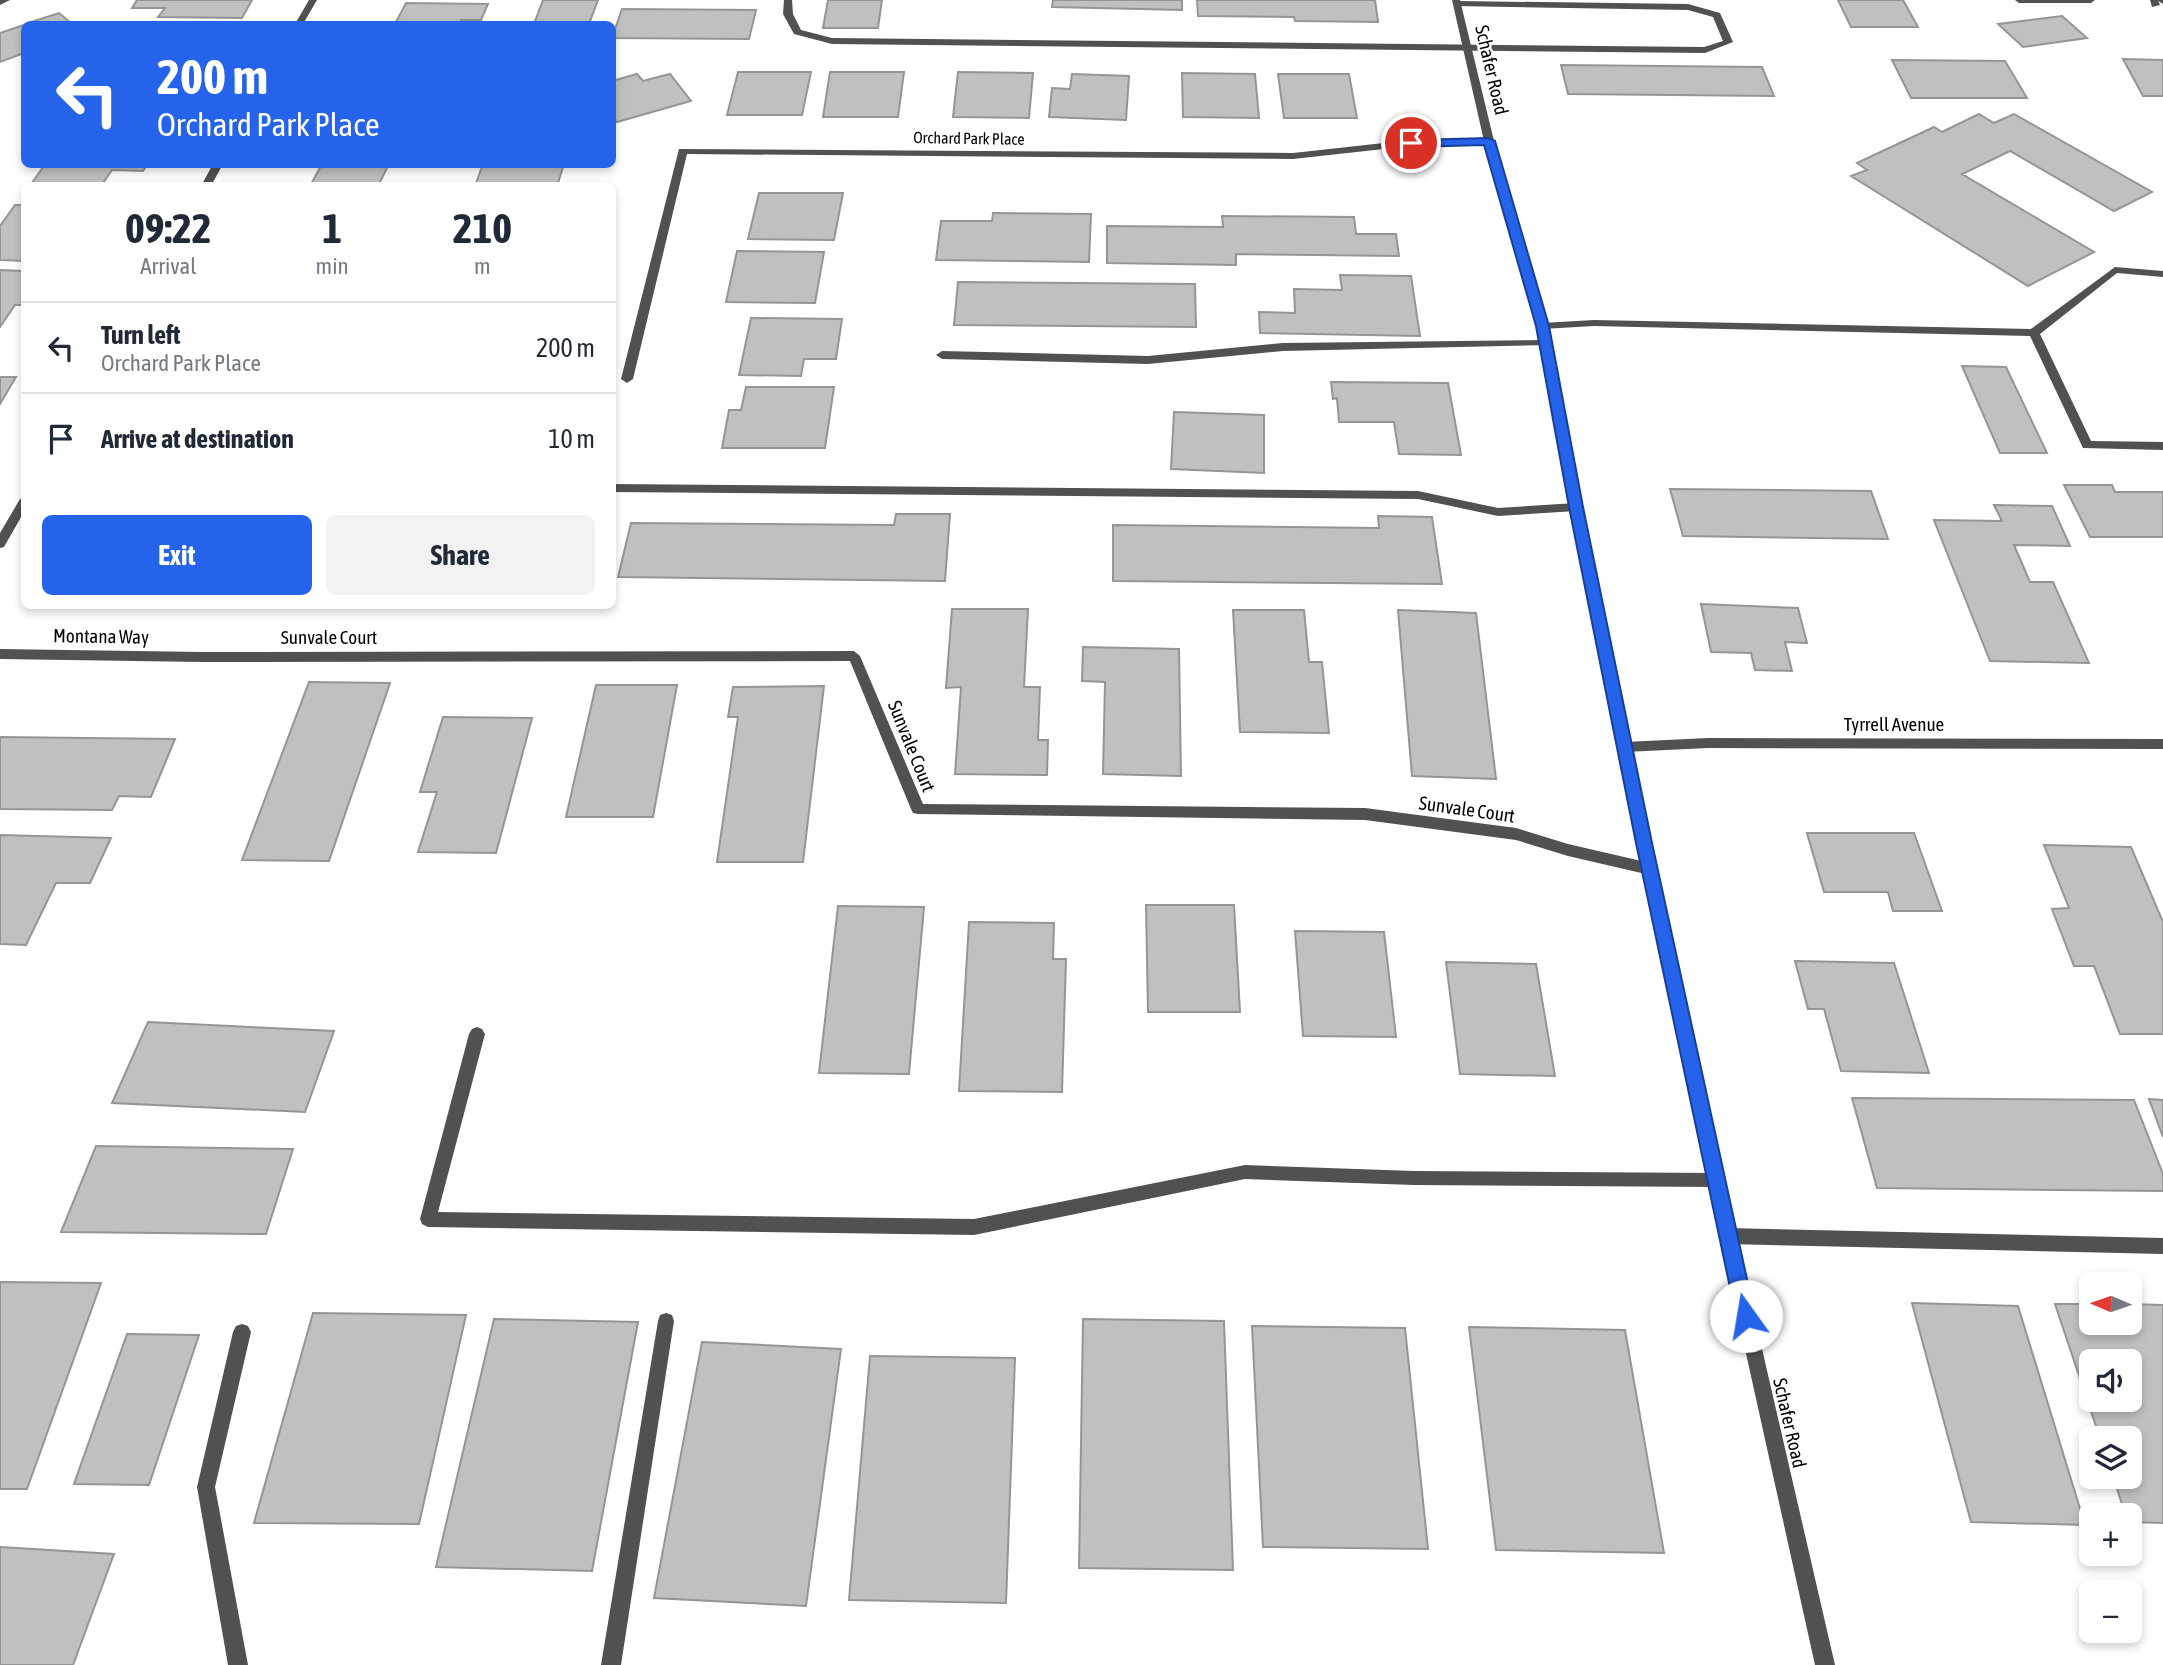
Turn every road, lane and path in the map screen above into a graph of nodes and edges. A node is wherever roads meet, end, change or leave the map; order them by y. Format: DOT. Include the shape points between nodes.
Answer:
graph roads {
  1 [pos="6,0"];
  2 [pos="313,0"];
  3 [pos="788,0"];
  4 [pos="2018,0"];
  5 [pos="2091,0"];
  6 [pos="0,2"];
  7 [pos="1456,2"];
  8 [pos="301,21"];
  9 [pos="1466,47"];
  10 [pos="1489,141"];
  11 [pos="2163,274"];
  12 [pos="1542,326"];
  13 [pos="2034,333"];
  14 [pos="1546,343"];
  15 [pos="942,355"];
  16 [pos="627,379"];
  17 [pos="2163,446"];
  18 [pos="616,488"];
  19 [pos="21,507"];
  20 [pos="1576,507"];
  21 [pos="0,544"];
  22 [pos="0,654"];
  23 [pos="202,657"];
  24 [pos="2163,744"];
  25 [pos="1625,747"];
  26 [pos="1650,869"];
  27 [pos="478,1034"];
  28 [pos="1716,1180"];
  29 [pos="1728,1236"];
  30 [pos="2163,1246"];
  31 [pos="666,1321"];
  32 [pos="242,1332"];
  33 [pos="239,1665"];
  34 [pos="611,1665"];
  35 [pos="1825,1665"];
  1 -- 6 [label="street"];
  2 -- 8 [label="street"];
  3 -- 9 [label="street" via="788,14 797,32 832,41"];
  4 -- 5 [label="street"];
  7 -- 9 [label="street, Schafer Road"];
  7 -- 9 [label="street" via="1688,7 1717,15 1728,42 1704,50"];
  9 -- 10 [label="street, Schafer Road"];
  10 -- 12 [label="street, Schafer Road"];
  10 -- 16 [label="street, Orchard Park Place" via="1411,143 1293,156 682,151"];
  11 -- 13 [label="street" via="2115,270"];
  12 -- 13 [label="street" via="1594,323"];
  12 -- 14 [label="street, Schafer Road"];
  13 -- 17 [label="street" via="2087,445"];
  14 -- 15 [label="street" via="1283,347 1148,360"];
  14 -- 20 [label="street, Schafer Road"];
  18 -- 20 [label="street" via="1418,495 1498,512"];
  19 -- 21 [label="street"];
  20 -- 25 [label="street, Schafer Road"];
  22 -- 23 [label="street, Montana Way"];
  23 -- 26 [label="street, Sunvale Court" via="855,656 918,809 1364,814 1516,834"];
  24 -- 25 [label="street, Tyrrell Avenue" via="1708,743"];
  25 -- 26 [label="street, Schafer Road"];
  26 -- 28 [label="street, Schafer Road"];
  27 -- 28 [label="street" via="428,1219 974,1227 1245,1172"];
  28 -- 29 [label="street, Schafer Road"];
  29 -- 30 [label="street"];
  29 -- 35 [label="street, Schafer Road"];
  31 -- 34 [label="street"];
  32 -- 33 [label="street" via="206,1487"];
}
